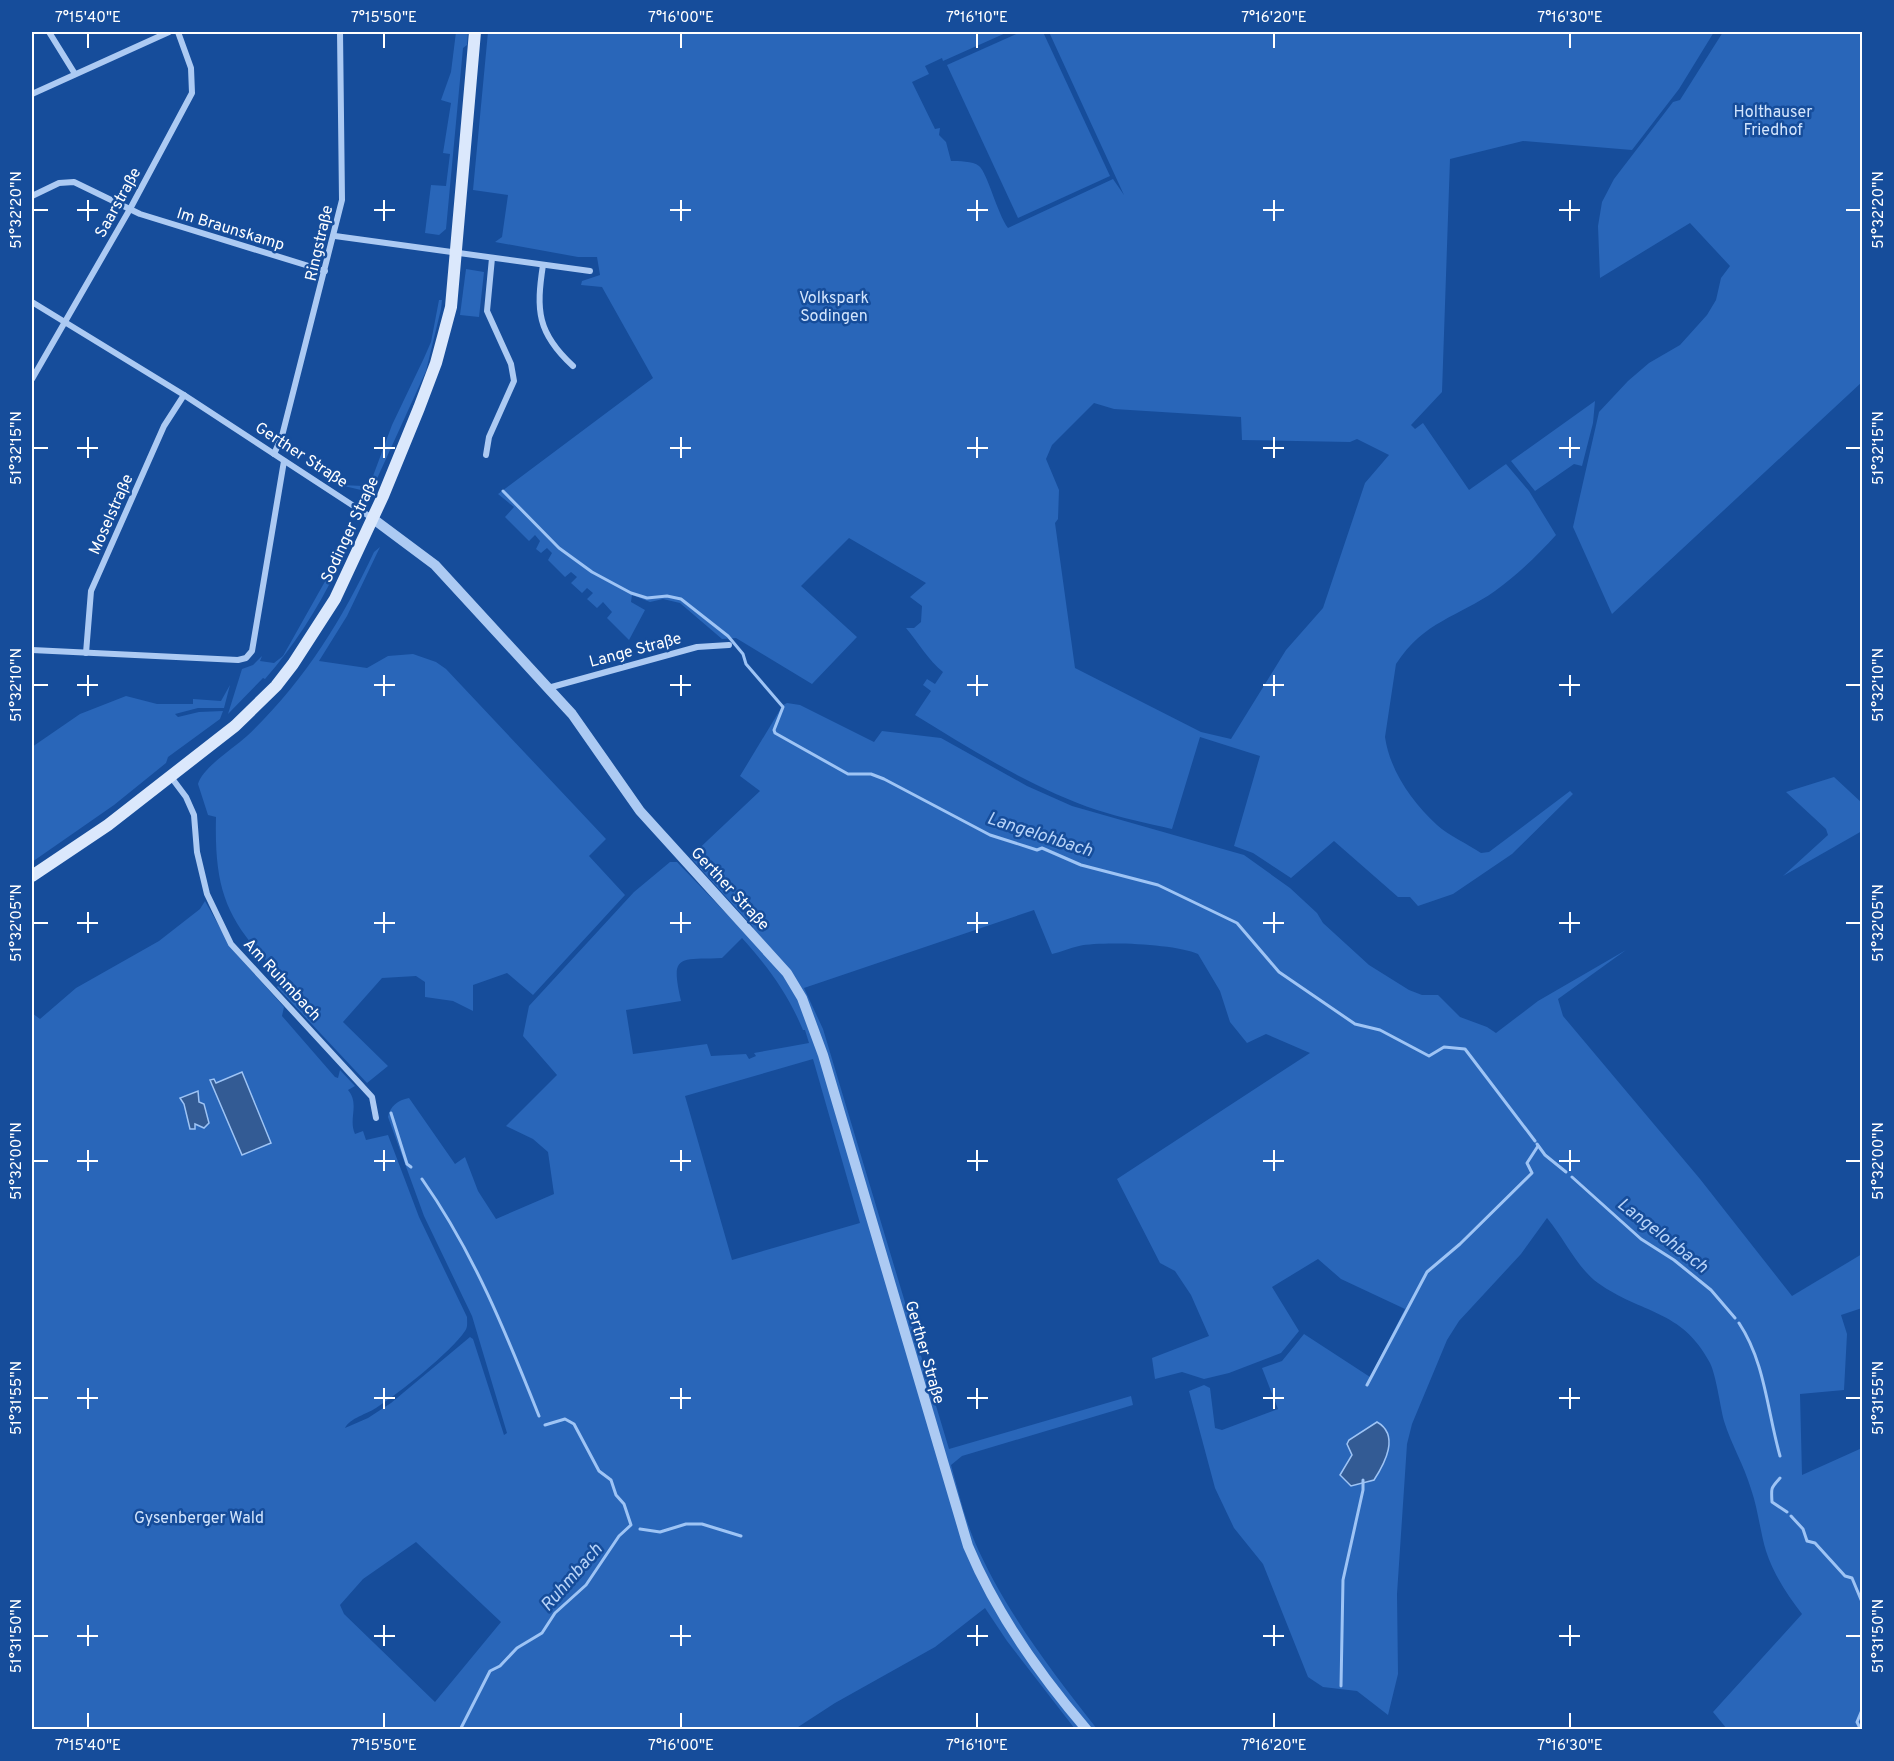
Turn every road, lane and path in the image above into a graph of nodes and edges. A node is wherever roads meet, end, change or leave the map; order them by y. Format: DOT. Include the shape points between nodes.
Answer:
graph roads {
  1 [pos="48,32"];
  2 [pos="169,32"];
  3 [pos="178,32"];
  4 [pos="340,32"];
  5 [pos="475,32"];
  6 [pos="75,75"];
  7 [pos="32,94"];
  8 [pos="32,196"];
  9 [pos="130,209"];
  10 [pos="334,236"];
  11 [pos="455,253"];
  12 [pos="492,258"];
  13 [pos="543,265"];
  14 [pos="325,271"];
  15 [pos="590,271"];
  16 [pos="32,302"];
  17 [pos="65,323"];
  18 [pos="573,366"];
  19 [pos="32,379"];
  20 [pos="184,395"];
  21 [pos="274,454"];
  22 [pos="486,455"];
  23 [pos="284,461"];
  24 [pos="372,518"];
  25 [pos="729,645"];
  26 [pos="32,650"];
  27 [pos="86,653"];
  28 [pos="549,688"];
  29 [pos="171,777"];
  30 [pos="32,876"];
  31 [pos="376,1118"];
  32 [pos="1087,1730"];
  1 -- 6 [label="street"];
  2 -- 6 [label="street"];
  3 -- 9 [label="street, Saarstraße" via="191,69 192,93"];
  4 -- 10 [label="street, Ringstraße" via="342,200"];
  5 -- 11 [label="main road, Sodinger Straße"];
  6 -- 7 [label="street"];
  8 -- 9 [label="street, Im Braunskamp" via="69,181"];
  9 -- 14 [label="street, Im Braunskamp"];
  9 -- 17 [label="street, Saarstraße"];
  10 -- 11 [label="street"];
  10 -- 14 [label="street, Ringstraße"];
  11 -- 12 [label="street"];
  11 -- 24 [label="main road, Sodinger Straße" via="450,307 436,363"];
  12 -- 13 [label="street"];
  12 -- 22 [label="street" via="487,311 511,364 514,381 489,437"];
  13 -- 15 [label="street"];
  13 -- 18 [label="street" via="540,317 554,345"];
  14 -- 21 [label="street, Ringstraße"];
  16 -- 17 [label="street, Gerther Straße"];
  17 -- 19 [label="street, Saarstraße"];
  17 -- 20 [label="street, Gerther Straße"];
  20 -- 21 [label="street, Gerther Straße"];
  20 -- 27 [label="street, Moselstraße" via="164,426 91,591"];
  21 -- 23 [label="street, Gerther Straße"];
  23 -- 24 [label="street, Gerther Straße"];
  23 -- 27 [label="street" via="252,651 246,658"];
  24 -- 28 [label="street, Gerther Straße" via="435,565"];
  24 -- 29 [label="main road, Sodinger Straße" via="335,599 276,686 236,726"];
  25 -- 28 [label="street, Lange Straße" via="697,646"];
  26 -- 27 [label="street"];
  28 -- 32 [label="street, Gerther Straße" via="572,714 640,811 787,973 802,998 823,1055 968,1546 1007,1623"];
  29 -- 30 [label="main road, Sodinger Straße"];
  29 -- 31 [label="street, Am Ruhmbach" via="194,815 207,894 231,944 372,1097"];
}
